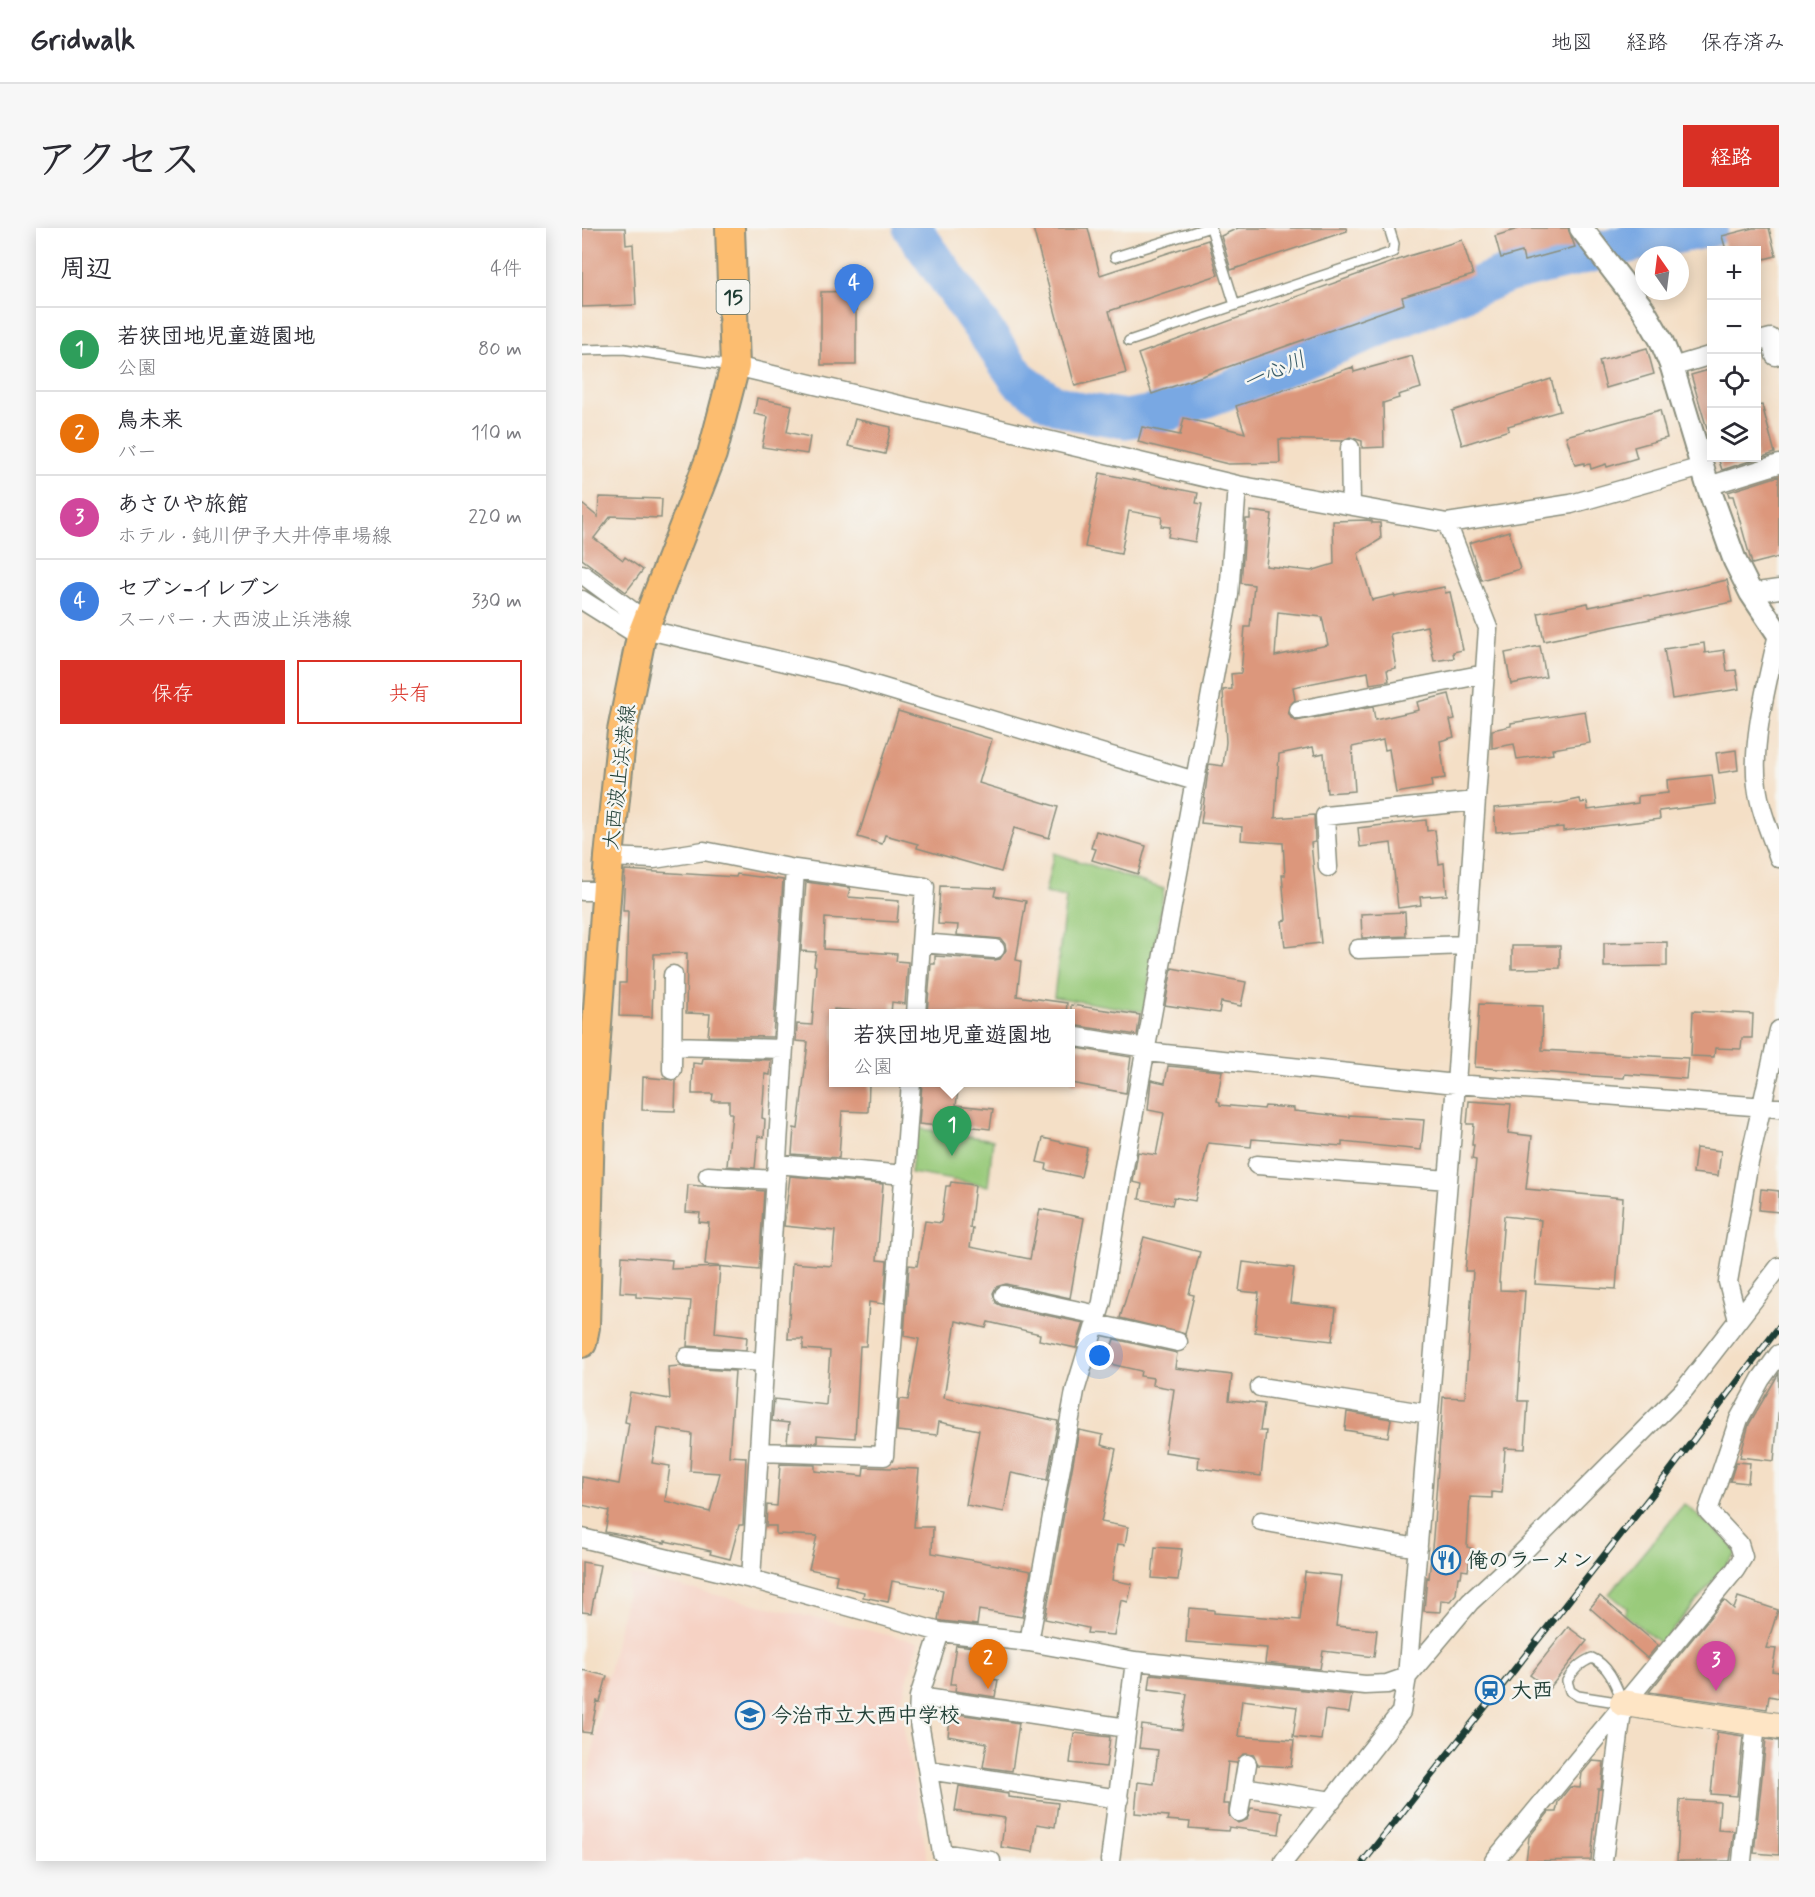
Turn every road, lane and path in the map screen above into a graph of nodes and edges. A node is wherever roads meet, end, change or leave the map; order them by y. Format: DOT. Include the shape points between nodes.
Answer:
graph roads {
  1 [pos="730,228"];
  2 [pos="1209,228"];
  3 [pos="1389,228"];
  4 [pos="1581,228"];
  5 [pos="1114,257"];
  6 [pos="1235,305"];
  7 [pos="1128,341"];
  8 [pos="1761,341"];
  9 [pos="582,350"];
  10 [pos="1707,357"];
  11 [pos="1778,360"];
  12 [pos="735,366"];
  13 [pos="1672,367"];
  14 [pos="1350,448"];
  15 [pos="1779,464"];
  16 [pos="1705,477"];
  17 [pos="1237,485"];
  18 [pos="1351,505"];
  19 [pos="1448,523"];
  20 [pos="582,574"];
  21 [pos="1779,589"];
  22 [pos="1751,593"];
  23 [pos="582,600"];
  24 [pos="644,629"];
  25 [pos="1779,635"];
  26 [pos="1485,674"];
  27 [pos="1299,710"];
  28 [pos="1195,781"];
  29 [pos="1476,801"];
  30 [pos="609,857"];
  31 [pos="1779,858"];
  32 [pos="1328,867"];
  33 [pos="795,869"];
  34 [pos="594,891"];
  35 [pos="921,943"];
  36 [pos="1466,945"];
  37 [pos="995,949"];
  38 [pos="1358,949"];
  39 [pos="673,975"];
  40 [pos="916,1009"];
  41 [pos="1779,1030"];
  42 [pos="1075,1037"];
  43 [pos="672,1046"];
  44 [pos="784,1049"];
  45 [pos="1146,1050"];
  46 [pos="672,1070"];
  47 [pos="1456,1084"];
  48 [pos="911,1087"];
  49 [pos="1771,1107"];
  50 [pos="1257,1165"];
  51 [pos="776,1172"];
  52 [pos="905,1175"];
  53 [pos="708,1176"];
  54 [pos="1448,1180"];
  55 [pos="1779,1267"];
  56 [pos="1004,1295"];
  57 [pos="1097,1320"];
  58 [pos="1738,1320"];
  59 [pos="1178,1342"];
  60 [pos="582,1343"];
  61 [pos="1779,1354"];
  62 [pos="687,1357"];
  63 [pos="764,1362"];
  64 [pos="1260,1387"];
  65 [pos="1429,1413"];
  66 [pos="759,1452"];
  67 [pos="1261,1521"];
  68 [pos="582,1538"];
  69 [pos="1418,1548"];
  70 [pos="751,1579"];
  71 [pos="940,1632"];
  72 [pos="1029,1642"];
  73 [pos="1135,1661"];
  74 [pos="1407,1677"];
  75 [pos="920,1697"];
  76 [pos="1623,1703"];
  77 [pos="1767,1724"];
  78 [pos="1127,1728"];
  79 [pos="1247,1764"];
  80 [pos="928,1770"];
  81 [pos="1243,1787"];
  82 [pos="1119,1799"];
  83 [pos="1332,1801"];
  84 [pos="1239,1812"];
  85 [pos="942,1857"];
  86 [pos="991,1861"];
  87 [pos="1110,1861"];
  88 [pos="1284,1861"];
  89 [pos="1494,1861"];
  90 [pos="1602,1861"];
  91 [pos="1742,1861"];
  1 -- 12 [label="main road, 大西波止浜港線 / 15"];
  2 -- 5 [label="lane"];
  2 -- 6 [label="lane"];
  3 -- 6 [label="lane" via="1393,252"];
  4 -- 13 [label="street" via="1643,309"];
  6 -- 7 [label="lane"];
  8 -- 11 [label="street" via="1771,338"];
  9 -- 12 [label="lane" via="624,349"];
  10 -- 13 [label="street"];
  12 -- 17 [label="street"];
  12 -- 24 [label="main road, 大西波止浜港線 / 15" via="712,454"];
  13 -- 16 [label="street"];
  14 -- 18 [label="street"];
  15 -- 16 [label="street"];
  16 -- 19 [label="street"];
  16 -- 22 [label="street" via="1735,561"];
  17 -- 18 [label="street"];
  17 -- 28 [label="street" via="1229,595"];
  18 -- 19 [label="street"];
  19 -- 26 [label="street" via="1488,628"];
  20 -- 24 [label="street"];
  21 -- 22 [label="street"];
  22 -- 25 [label="street"];
  23 -- 24 [label="street"];
  24 -- 28 [label="street" via="844,676"];
  24 -- 30 [label="main road, 大西波止浜港線 / 15" via="622,731"];
  25 -- 31 [label="street" via="1756,750 1757,786"];
  26 -- 27 [label="street"];
  26 -- 29 [label="street"];
  28 -- 45 [label="street"];
  29 -- 32 [label="street" via="1325,816"];
  29 -- 36 [label="street"];
  30 -- 33 [label="street" via="654,859 704,850"];
  30 -- 34 [label="main road, 大西波止浜港線 / 15"];
  33 -- 35 [label="street" via="925,887"];
  33 -- 44 [label="street"];
  34 -- 60 [label="main road, 大西波止浜港線 / 15"];
  35 -- 37 [label="street"];
  35 -- 40 [label="street"];
  36 -- 38 [label="street"];
  36 -- 47 [label="street"];
  39 -- 43 [label="street"];
  41 -- 49 [label="street"];
  42 -- 45 [label="street"];
  43 -- 44 [label="street"];
  43 -- 46 [label="street"];
  44 -- 51 [label="street"];
  45 -- 47 [label="street"];
  45 -- 57 [label="street"];
  47 -- 49 [label="street"];
  47 -- 54 [label="street"];
  48 -- 52 [label="street"];
  49 -- 58 [label="street" via="1748,1167 1728,1282"];
  50 -- 54 [label="street"];
  51 -- 52 [label="street"];
  51 -- 53 [label="street"];
  51 -- 63 [label="street"];
  52 -- 66 [label="street" via="884,1456"];
  54 -- 65 [label="street"];
  55 -- 58 [label="street"];
  56 -- 57 [label="street"];
  57 -- 59 [label="street"];
  57 -- 72 [label="street" via="1075,1392"];
  58 -- 74 [label="street" via="1684,1390 1470,1602"];
  61 -- 76 [label="street" via="1739,1419 1708,1511 1739,1544 1743,1557"];
  62 -- 63 [label="street"];
  63 -- 66 [label="street"];
  64 -- 65 [label="street"];
  65 -- 69 [label="street"];
  66 -- 70 [label="street"];
  67 -- 69 [label="street"];
  68 -- 70 [label="street"];
  69 -- 74 [label="street"];
  70 -- 71 [label="street"];
  71 -- 72 [label="street"];
  71 -- 75 [label="street"];
  72 -- 73 [label="street"];
  73 -- 74 [label="street" via="1365,1685 1387,1684"];
  73 -- 78 [label="street"];
  74 -- 83 [label="street" via="1401,1712"];
  75 -- 78 [label="street"];
  75 -- 80 [label="street" via="918,1717"];
  76 -- 76 [label="lane" via="1578,1696 1570,1690 1568,1681 1582,1661 1592,1658 1602,1662"];
  76 -- 77 [label="main road"];
  76 -- 89 [label="street"];
  76 -- 90 [label="street"];
  77 -- 91 [label="street"];
  78 -- 82 [label="street"];
  79 -- 81 [label="street"];
  80 -- 82 [label="street"];
  80 -- 85 [label="street"];
  81 -- 83 [label="street"];
  81 -- 84 [label="street"];
  82 -- 87 [label="street"];
  83 -- 88 [label="street"];
  85 -- 86 [label="street"];
}
